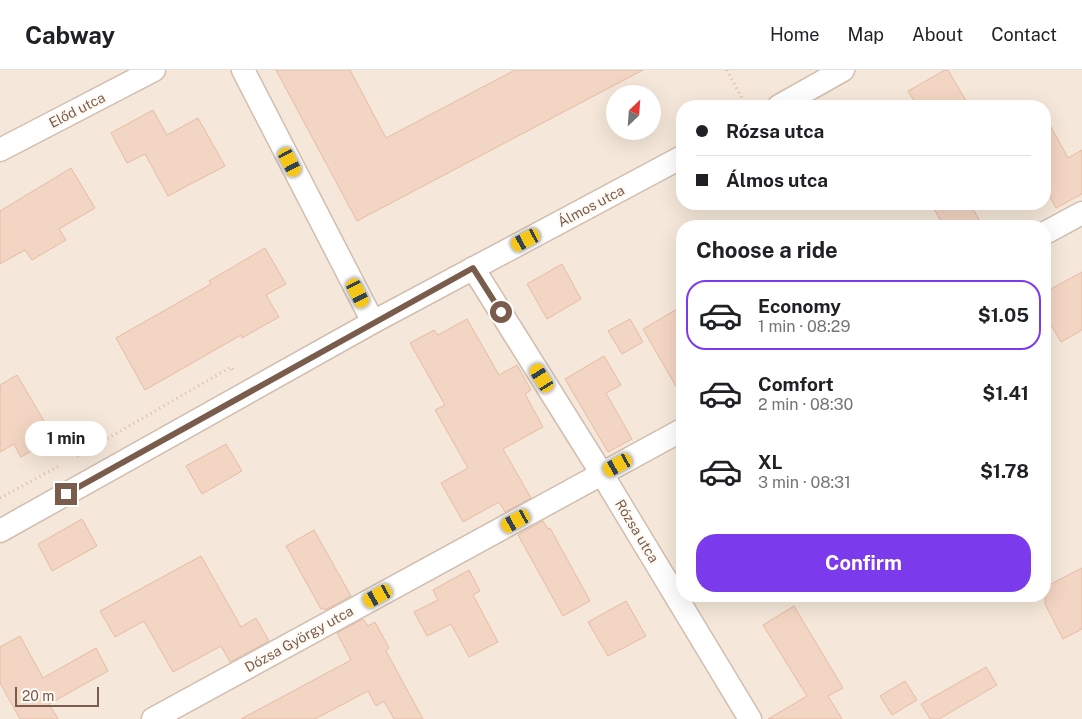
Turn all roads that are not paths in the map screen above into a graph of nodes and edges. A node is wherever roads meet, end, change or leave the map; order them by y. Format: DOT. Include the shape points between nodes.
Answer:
graph roads {
  1 [pos="154,70"];
  2 [pos="243,70"];
  3 [pos="843,70"];
  4 [pos="790,100"];
  5 [pos="0,150"];
  6 [pos="676,160"];
  7 [pos="1082,213"];
  8 [pos="1051,230"];
  9 [pos="473,268"];
  10 [pos="372,322"];
  11 [pos="676,433"];
  12 [pos="602,474"];
  13 [pos="0,531"];
  14 [pos="676,596"];
  15 [pos="679,602"];
  16 [pos="153,719"];
  17 [pos="750,719"];
  1 -- 5 [label="street, Előd utca"];
  2 -- 10 [label="street"];
  3 -- 4 [label="street"];
  6 -- 9 [label="street, Álmos utca"];
  7 -- 8 [label="street"];
  9 -- 10 [label="street, Álmos utca"];
  9 -- 12 [label="street, Rózsa utca"];
  10 -- 13 [label="street, Álmos utca"];
  11 -- 12 [label="street, Dózsa György utca"];
  12 -- 14 [label="street, Rózsa utca"];
  12 -- 16 [label="street, Dózsa György utca"];
  15 -- 17 [label="street, Rózsa utca"];
}
